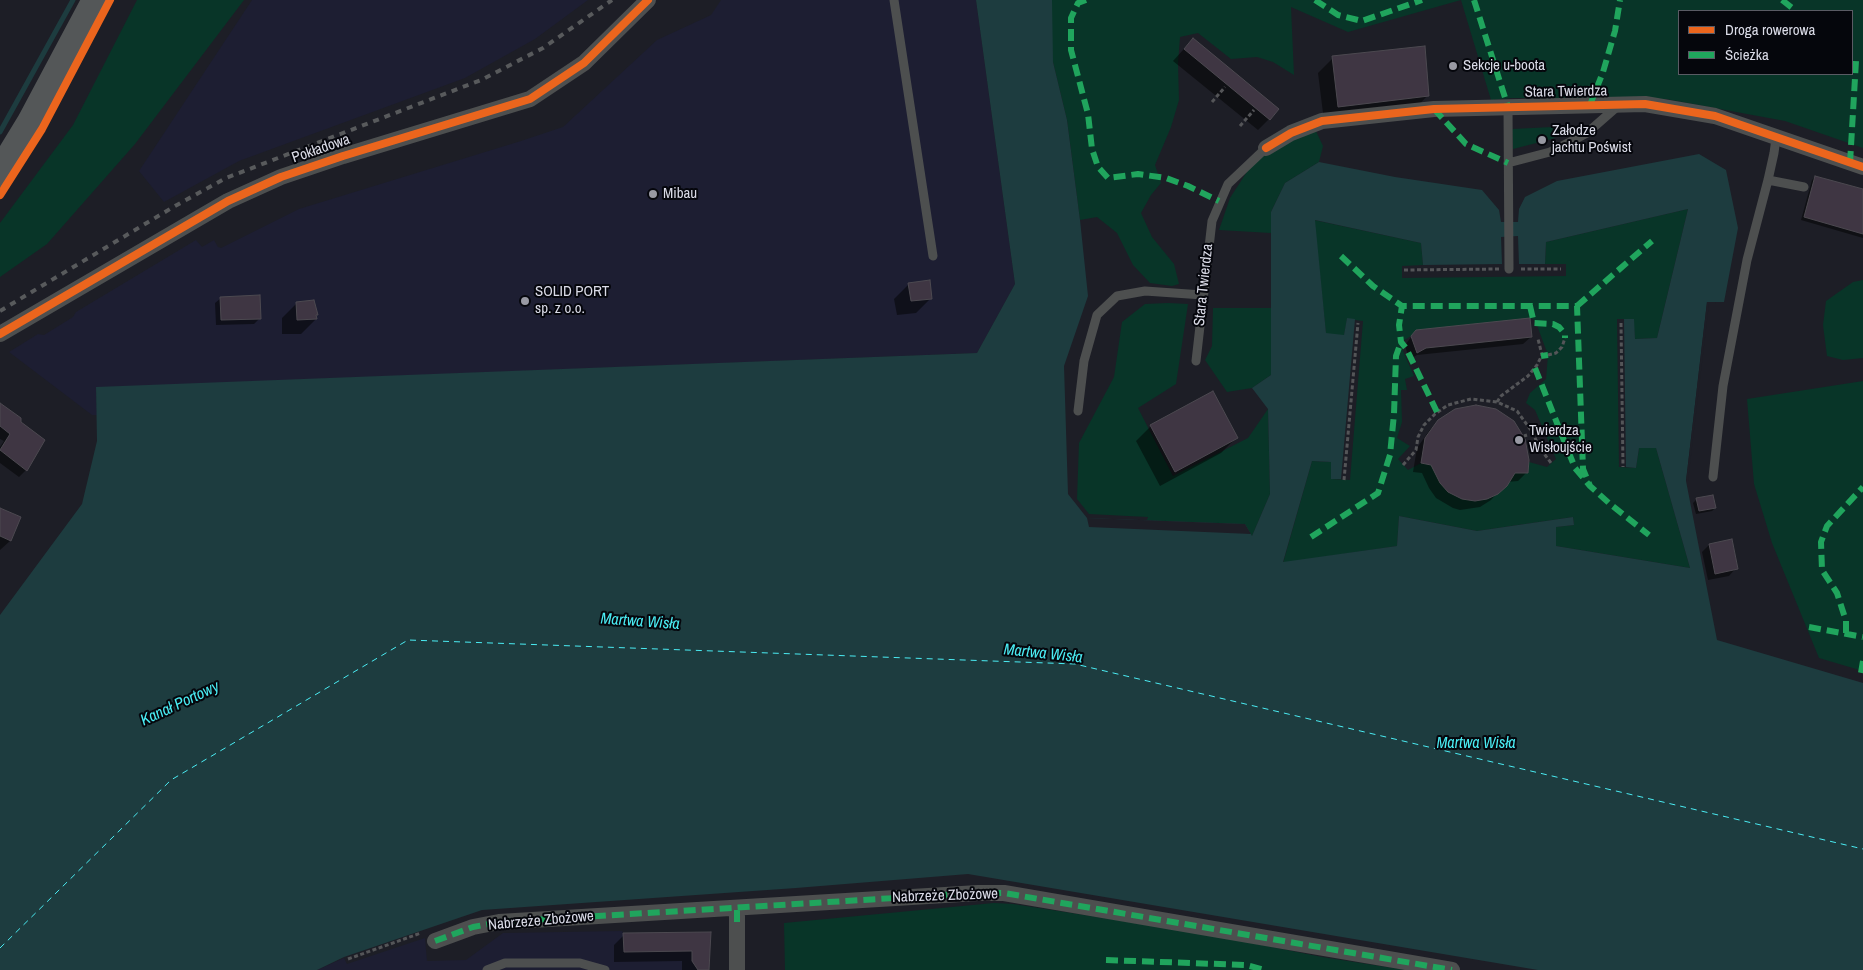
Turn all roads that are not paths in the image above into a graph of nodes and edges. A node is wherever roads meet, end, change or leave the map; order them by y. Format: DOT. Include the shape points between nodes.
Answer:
graph roads {
  1 [pos="96,0"];
  2 [pos="648,0"];
  3 [pos="894,0"];
  4 [pos="1621,104"];
  5 [pos="1508,107"];
  6 [pos="1776,138"];
  7 [pos="1266,148"];
  8 [pos="1508,163"];
  9 [pos="1863,167"];
  10 [pos="0,173"];
  11 [pos="1768,180"];
  12 [pos="1804,187"];
  13 [pos="933,256"];
  14 [pos="1510,269"];
  15 [pos="1203,295"];
  16 [pos="0,334"];
  17 [pos="1196,361"];
  18 [pos="1078,410"];
  19 [pos="1713,477"];
  20 [pos="737,915"];
  21 [pos="435,941"];
  22 [pos="486,970"];
  23 [pos="605,970"];
  24 [pos="737,970"];
  25 [pos="1452,970"];
  1 -- 10 [label="highway"];
  2 -- 16 [label="street, Pokładowa" via="584,63 530,99 343,156 228,201"];
  3 -- 13 [label="lane"];
  4 -- 5 [label="street, Stara Twierdza"];
  4 -- 6 [label="street, Stara Twierdza" via="1645,104 1715,116"];
  4 -- 8 [label="lane" via="1587,133 1570,142 1550,152"];
  5 -- 7 [label="street, Stara Twierdza" via="1434,109 1322,121 1291,133"];
  5 -- 8 [label="lane, Stara Twierdza"];
  6 -- 9 [label="street, Stara Twierdza"];
  6 -- 11 [label="lane"];
  7 -- 15 [label="lane, Stara Twierdza" via="1228,184 1219,201 1212,221"];
  8 -- 14 [label="lane, Stara Twierdza"];
  11 -- 12 [label="lane"];
  11 -- 19 [label="lane" via="1747,260 1727,366"];
  15 -- 17 [label="lane, Stara Twierdza"];
  15 -- 18 [label="lane" via="1145,291 1118,296 1097,315 1084,361"];
  20 -- 21 [label="street, Nabrzeże Zbożowe" via="499,922 473,927"];
  20 -- 24 [label="street"];
  20 -- 25 [label="street, Nabrzeże Zbożowe" via="1004,893"];
  22 -- 23 [label="lane" via="506,963 580,963"];
}
